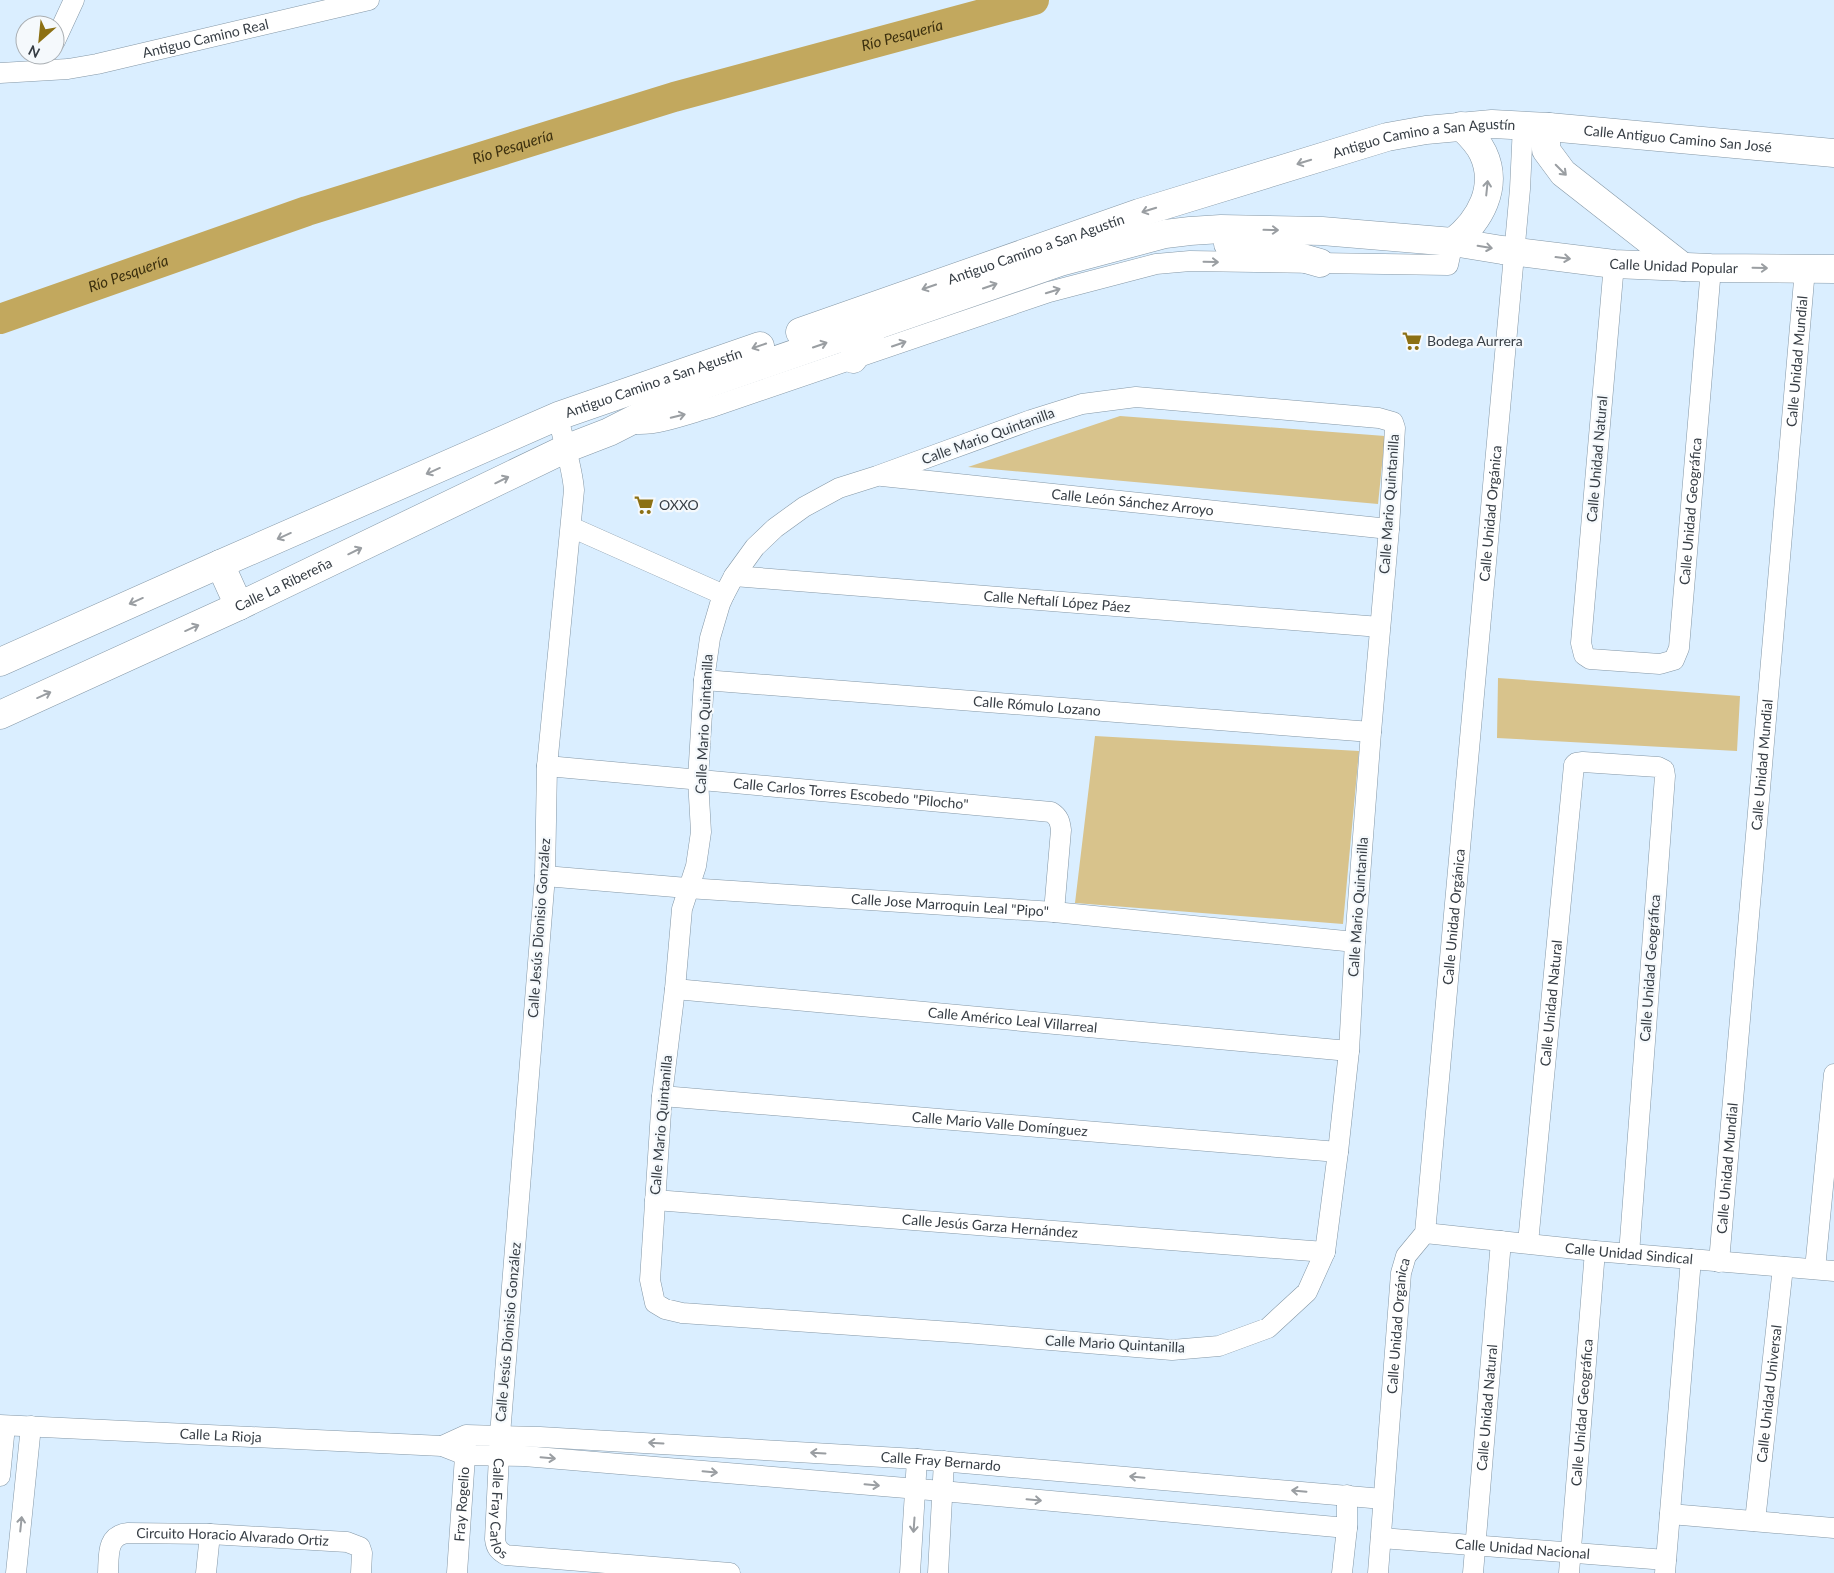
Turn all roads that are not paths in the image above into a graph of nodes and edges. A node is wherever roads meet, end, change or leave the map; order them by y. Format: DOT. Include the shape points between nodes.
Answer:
graph roads {
  1 [pos="74,0"];
  2 [pos="369,0"];
  3 [pos="65,19"];
  4 [pos="36,65"];
  5 [pos="53,65"];
  6 [pos="0,73"];
  7 [pos="1461,126"];
  8 [pos="1536,126"];
  9 [pos="1834,153"];
  10 [pos="1136,242"];
  11 [pos="1453,242"];
  12 [pos="1515,252"];
  13 [pos="1320,263"];
  14 [pos="1614,264"];
  15 [pos="1683,267"];
  16 [pos="1710,268"];
  17 [pos="1805,268"];
  18 [pos="1834,269"];
  19 [pos="875,326"];
  20 [pos="854,359"];
  21 [pos="558,416"];
  22 [pos="630,422"];
  23 [pos="565,449"];
  24 [pos="877,476"];
  25 [pos="571,527"];
  26 [pos="1389,529"];
  27 [pos="220,564"];
  28 [pos="734,576"];
  29 [pos="724,595"];
  30 [pos="239,606"];
  31 [pos="1380,626"];
  32 [pos="1584,654"];
  33 [pos="0,662"];
  34 [pos="704,680"];
  35 [pos="0,715"];
  36 [pos="1370,732"];
  37 [pos="1576,763"];
  38 [pos="547,766"];
  39 [pos="698,779"];
  40 [pos="544,876"];
  41 [pos="688,888"];
  42 [pos="1054,912"];
  43 [pos="1355,942"];
  44 [pos="675,989"];
  45 [pos="1349,1051"];
  46 [pos="1834,1074"];
  47 [pos="662,1096"];
  48 [pos="1338,1152"];
  49 [pos="655,1200"];
  50 [pos="1425,1233"];
  51 [pos="1501,1240"];
  52 [pos="1528,1243"];
  53 [pos="1595,1251"];
  54 [pos="1325,1252"];
  55 [pos="1629,1254"];
  56 [pos="1691,1259"];
  57 [pos="1719,1262"];
  58 [pos="1783,1267"];
  59 [pos="1824,1270"];
  60 [pos="2,1425"];
  61 [pos="30,1426"];
  62 [pos="466,1435"];
  63 [pos="500,1444"];
  64 [pos="442,1446"];
  65 [pos="465,1455"];
  66 [pos="918,1459"];
  67 [pos="944,1461"];
  68 [pos="0,1476"];
  69 [pos="916,1489"];
  70 [pos="942,1491"];
  71 [pos="1347,1496"];
  72 [pos="1383,1498"];
  73 [pos="1670,1514"];
  74 [pos="1755,1521"];
  75 [pos="1347,1528"];
  76 [pos="1834,1528"];
  77 [pos="210,1534"];
  78 [pos="1381,1538"];
  79 [pos="1476,1544"];
  80 [pos="1570,1552"];
  81 [pos="1665,1566"];
  82 [pos="16,1573"];
  83 [pos="108,1573"];
  84 [pos="206,1573"];
  85 [pos="361,1573"];
  86 [pos="457,1573"];
  87 [pos="730,1573"];
  88 [pos="910,1573"];
  89 [pos="938,1573"];
  90 [pos="1342,1573"];
  91 [pos="1378,1573"];
  92 [pos="1474,1573"];
  93 [pos="1569,1573"];
  1 -- 3 [label="street"];
  2 -- 5 [label="street, Antiguo Camino Real" via="97,64 68,69"];
  4 -- 6 [label="street, Antiguo Camino Real"];
  7 -- 8 [label="street, Antiguo Camino a San Agustín"];
  11 -- 7 [label="street, one-way" via="1475,221 1489,188 1484,154"];
  7 -- 21 [label="street, Antiguo Camino a San Agustín, one-way" via="1387,137 1139,213"];
  8 -- 9 [label="street, Calle Antiguo Camino San José"];
  8 -- 12 [label="street, Calle Unidad Orgánica" via="1520,188"];
  8 -- 15 [label="street, one-way" via="1546,138 1546,150 1563,173"];
  10 -- 11 [label="street, Antiguo Camino a San Agustín, one-way" via="1165,234 1221,229 1322,231"];
  10 -- 13 [label="street" via="1247,246"];
  19 -- 10 [label="street, Antiguo Camino a San Agustín, one-way" via="1060,262"];
  11 -- 12 [label="street, Antiguo Camino a San Agustín, one-way"];
  11 -- 13 [label="street" via="1448,265"];
  12 -- 14 [label="street, Calle Unidad Popular, one-way"];
  12 -- 50 [label="street, Calle Unidad Orgánica"];
  20 -- 13 [label="street, one-way" via="1049,292 1156,264 1190,261"];
  14 -- 15 [label="street, Calle Unidad Popular"];
  14 -- 32 [label="street, Calle Unidad Natural" via="1581,643"];
  15 -- 16 [label="street, Calle Unidad Popular"];
  16 -- 17 [label="street, Calle Unidad Popular, one-way"];
  16 -- 32 [label="street, Calle Unidad Geográfica" via="1678,655 1674,660 1660,664 1590,659"];
  17 -- 18 [label="street, Calle Unidad Popular"];
  17 -- 57 [label="street, Calle Unidad Mundial"];
  19 -- 20 [label="street"];
  22 -- 19 [label="street, Antiguo Camino a San Agustín, one-way" via="704,385"];
  22 -- 20 [label="street, one-way" via="644,424 688,414"];
  21 -- 23 [label="street, Calle Jesús Dionisio González"];
  21 -- 27 [label="street, one-way"];
  22 -- 23 [label="street, Antiguo Camino a San Agustín"];
  23 -- 25 [label="street, Calle Jesús Dionisio González" via="571,462 574,490"];
  30 -- 23 [label="street, Calle La Ribereña, one-way"];
  24 -- 26 [label="street, Calle León Sánchez Arroyo"];
  24 -- 26 [label="street, Calle Mario Quintanilla" via="1082,404 1136,397 1379,418 1393,422 1395,428"];
  24 -- 28 [label="street, Calle Mario Quintanilla" via="839,488 797,512 755,547"];
  25 -- 29 [label="street"];
  25 -- 38 [label="street, Calle Jesús Dionisio González"];
  26 -- 31 [label="street, Calle Mario Quintanilla"];
  27 -- 30 [label="street"];
  27 -- 33 [label="street, one-way"];
  28 -- 29 [label="street, Calle Mario Quintanilla"];
  28 -- 31 [label="street, Calle Neftalí López Páez"];
  29 -- 34 [label="street, Calle Mario Quintanilla" via="710,638"];
  35 -- 30 [label="street, Calle La Ribereña, one-way"];
  31 -- 36 [label="street, Calle Mario Quintanilla"];
  34 -- 36 [label="street, Calle Rómulo Lozano"];
  34 -- 39 [label="street, Calle Mario Quintanilla"];
  36 -- 43 [label="street, Calle Mario Quintanilla"];
  37 -- 52 [label="street, Calle Unidad Natural"];
  37 -- 55 [label="street, Calle Unidad Geográfica" via="1658,767 1664,770"];
  38 -- 39 [label="street, Calle Carlos Torres Escobedo \"Pilocho\""];
  38 -- 40 [label="street, Calle Jesús Dionisio González"];
  39 -- 41 [label="street, Calle Mario Quintanilla" via="702,832"];
  39 -- 42 [label="street, Calle Carlos Torres Escobedo \"Pilocho\"" via="1051,812 1058,816 1061,830"];
  40 -- 41 [label="street, Calle Jose Marroquin Leal \"Pipo\""];
  40 -- 63 [label="street, Calle Jesús Dionisio González"];
  41 -- 42 [label="street, Calle Jose Marroquin Leal \"Pipo\""];
  41 -- 44 [label="street, Calle Mario Quintanilla" via="682,909"];
  42 -- 43 [label="street, Calle Jose Marroquin Leal \"Pipo\""];
  43 -- 45 [label="street, Calle Mario Quintanilla"];
  44 -- 45 [label="street, Calle Américo Leal Villarreal"];
  44 -- 47 [label="street, Calle Mario Quintanilla"];
  45 -- 48 [label="street, Calle Mario Quintanilla"];
  46 -- 59 [label="street"];
  47 -- 48 [label="street, Calle Mario Valle Domínguez"];
  47 -- 49 [label="street, Calle Mario Quintanilla"];
  48 -- 54 [label="street, Calle Mario Quintanilla"];
  49 -- 54 [label="street, Calle Jesús Garza Hernández"];
  49 -- 54 [label="street, Calle Mario Quintanilla" via="652,1296 654,1303 682,1313 1172,1350 1218,1346 1268,1328 1307,1292"];
  50 -- 51 [label="street, Calle Unidad Sindical"];
  50 -- 72 [label="street, Calle Unidad Orgánica" via="1406,1256 1401,1273"];
  51 -- 52 [label="street, Calle Unidad Sindical"];
  51 -- 79 [label="street, Calle Unidad Natural"];
  52 -- 53 [label="street, Calle Unidad Sindical"];
  53 -- 55 [label="street, Calle Unidad Sindical"];
  53 -- 80 [label="street, Calle Unidad Geográfica"];
  55 -- 56 [label="street, Calle Unidad Sindical"];
  56 -- 57 [label="street, Calle Unidad Sindical"];
  56 -- 73 [label="street"];
  57 -- 58 [label="street, Calle Unidad Sindical"];
  58 -- 59 [label="street, Calle Unidad Sindical"];
  58 -- 74 [label="street, Calle Unidad Universal"];
  60 -- 61 [label="street, Calle La Rioja"];
  60 -- 68 [label="street"];
  61 -- 64 [label="street, Calle La Rioja"];
  82 -- 61 [label="street, one-way"];
  62 -- 63 [label="street, Calle La Rioja"];
  62 -- 64 [label="street, Calle La Rioja"];
  62 -- 65 [label="street, Fray Rogelio"];
  63 -- 65 [label="street, Calle La Rioja"];
  66 -- 63 [label="street, Calle Fray Bernardo, one-way"];
  63 -- 69 [label="street, one-way"];
  63 -- 87 [label="street, Calle Fray Carlos" via="495,1540 496,1546 506,1555"];
  64 -- 65 [label="street, Calle La Rioja"];
  65 -- 86 [label="street, Fray Rogelio"];
  66 -- 67 [label="street, Calle Fray Bernardo"];
  66 -- 69 [label="street"];
  67 -- 70 [label="street"];
  71 -- 67 [label="street, Calle Fray Bernardo, one-way"];
  69 -- 70 [label="street"];
  69 -- 88 [label="street, one-way"];
  70 -- 75 [label="street, one-way"];
  70 -- 89 [label="street"];
  71 -- 72 [label="street, Calle Fray Bernardo"];
  71 -- 75 [label="street"];
  72 -- 78 [label="street, Calle Unidad Orgánica"];
  73 -- 74 [label="street"];
  73 -- 81 [label="street"];
  74 -- 76 [label="street"];
  75 -- 90 [label="street"];
  77 -- 83 [label="street, Circuito Horacio Alvarado Ortiz" via="120,1534 112,1542"];
  77 -- 84 [label="street"];
  77 -- 85 [label="street, Circuito Horacio Alvarado Ortiz" via="355,1544 362,1553"];
  78 -- 79 [label="street, Calle Unidad Nacional"];
  78 -- 91 [label="street, Calle Unidad Orgánica"];
  79 -- 80 [label="street, Calle Unidad Nacional"];
  79 -- 92 [label="street, Calle Unidad Natural"];
  80 -- 81 [label="street, Calle Unidad Nacional"];
  80 -- 93 [label="street, Calle Unidad Geográfica"];
}
